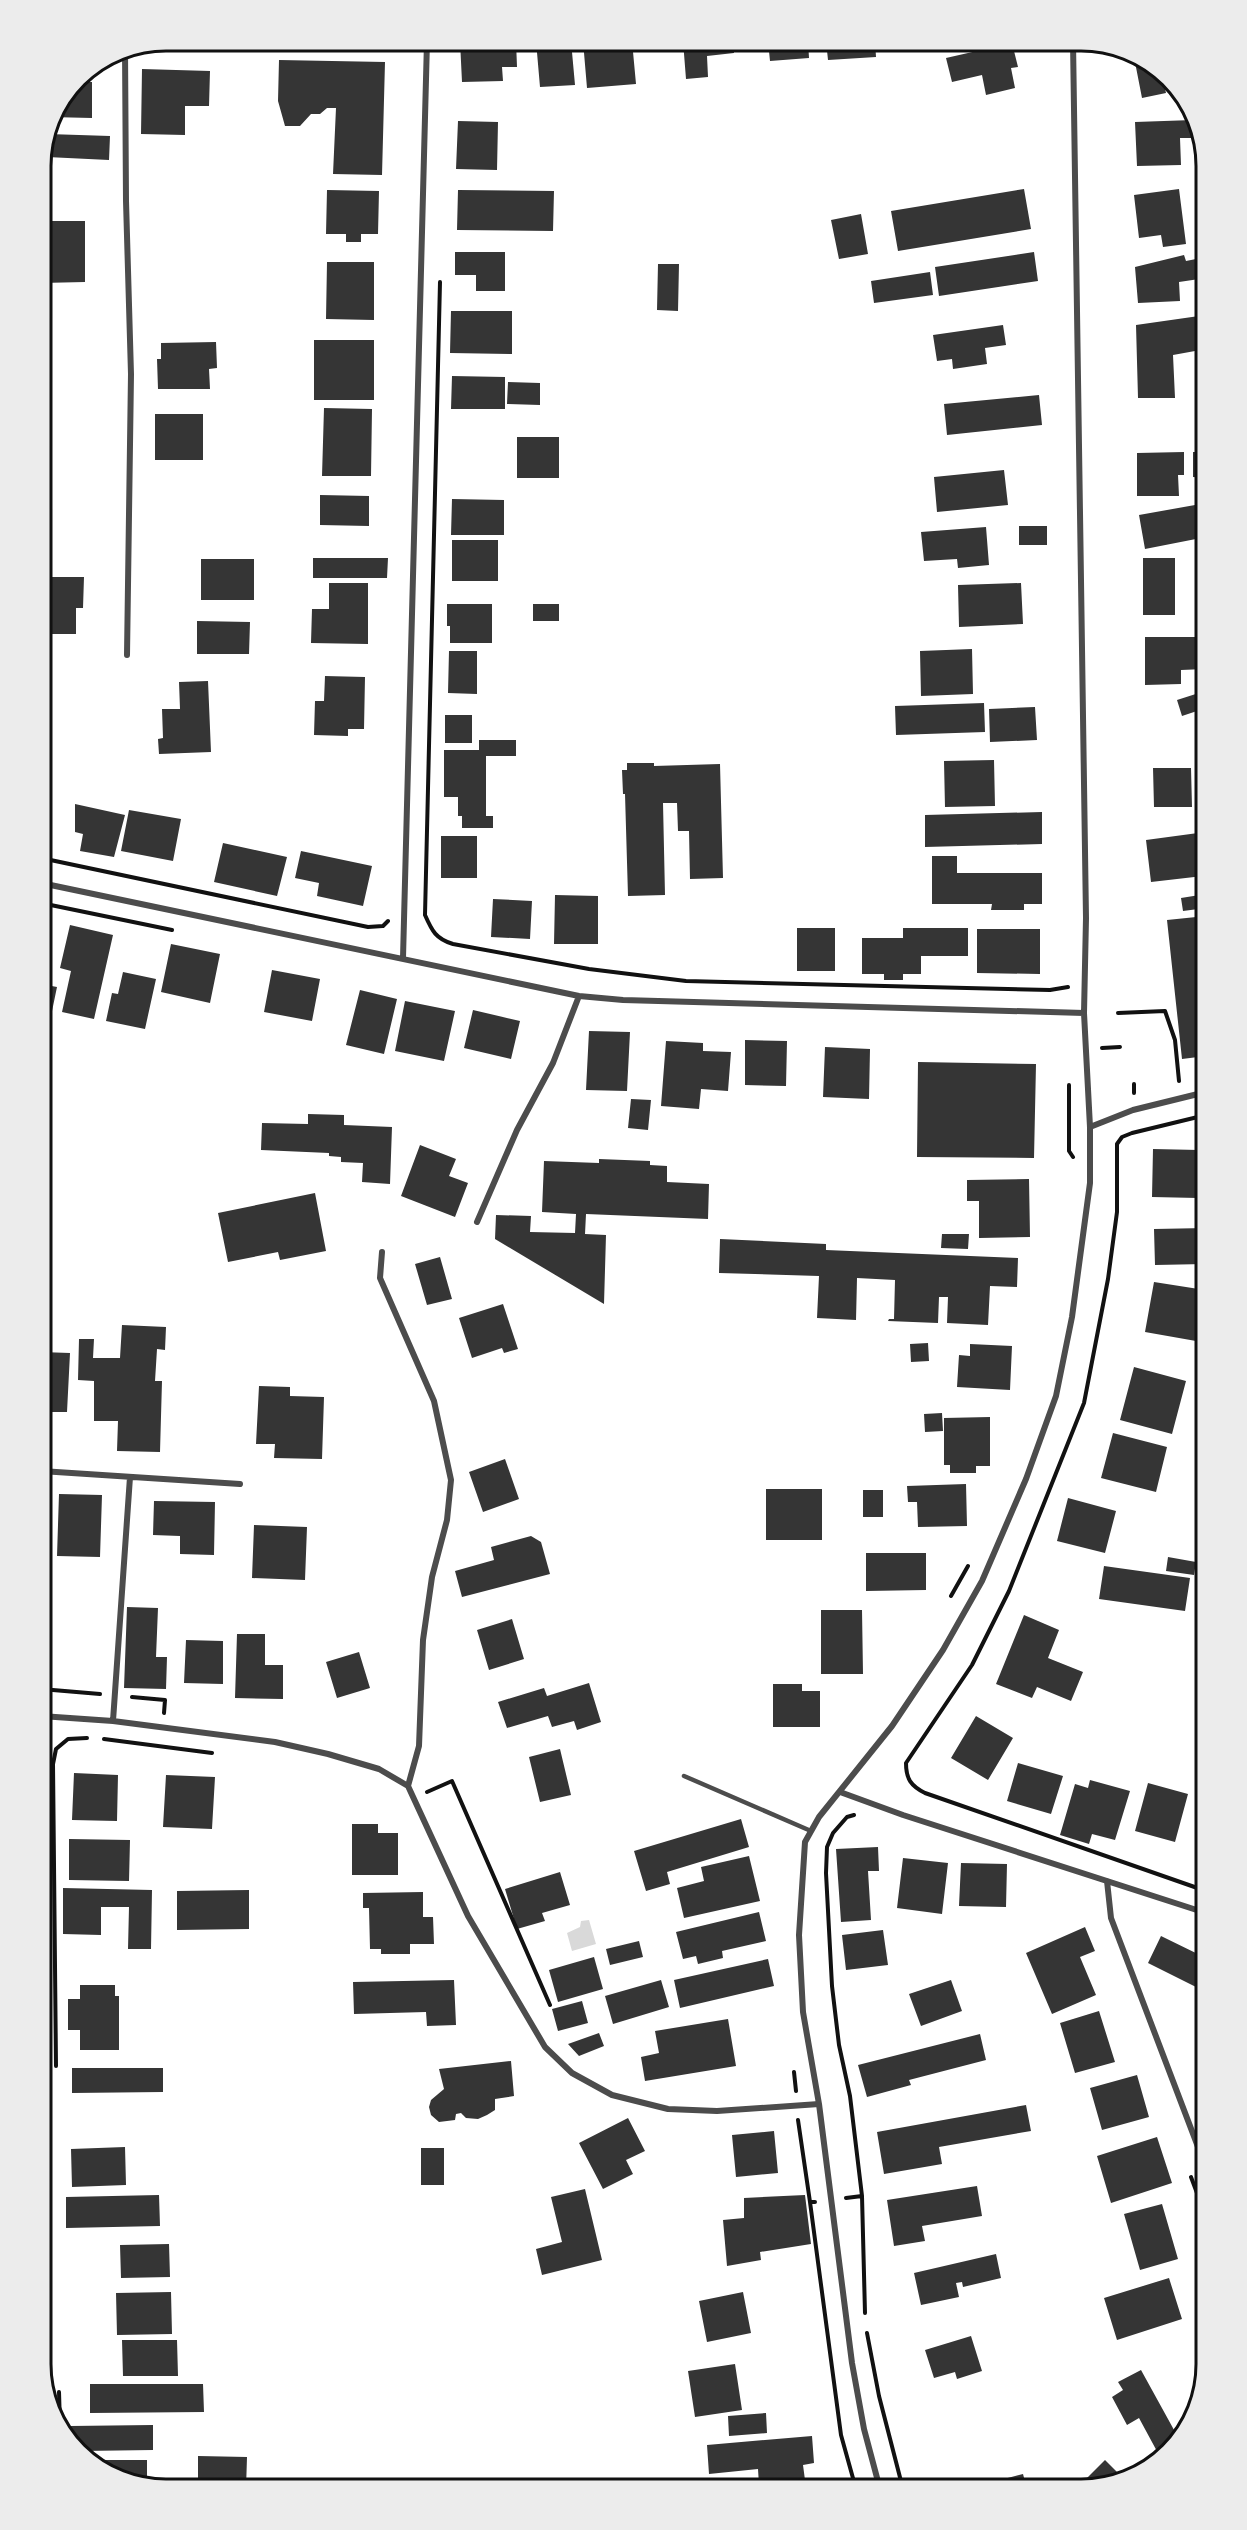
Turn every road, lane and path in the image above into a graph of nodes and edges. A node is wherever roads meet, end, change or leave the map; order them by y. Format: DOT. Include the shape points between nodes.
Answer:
graph roads {
  1 [pos="426,51"];
  2 [pos="1073,51"];
  3 [pos="125,59"];
  4 [pos="440,279"];
  5 [pos="127,655"];
  6 [pos="51,860"];
  7 [pos="51,886"];
  8 [pos="393,915"];
  9 [pos="403,958"];
  10 [pos="1072,984"];
  11 [pos="579,996"];
  12 [pos="1084,1013"];
  13 [pos="1118,1013"];
  14 [pos="1179,1081"];
  15 [pos="1196,1094"];
  16 [pos="1196,1117"];
  17 [pos="1090,1127"];
  18 [pos="477,1222"];
  19 [pos="382,1252"];
  20 [pos="51,1472"];
  21 [pos="130,1477"];
  22 [pos="240,1484"];
  23 [pos="51,1717"];
  24 [pos="113,1721"];
  25 [pos="91,1738"];
  26 [pos="103,1739"];
  27 [pos="216,1754"];
  28 [pos="53,1764"];
  29 [pos="684,1776"];
  30 [pos="408,1786"];
  31 [pos="840,1792"];
  32 [pos="413,1798"];
  33 [pos="875,1804"];
  34 [pos="811,1831"];
  35 [pos="1107,1881"];
  36 [pos="1196,1888"];
  37 [pos="1196,1910"];
  38 [pos="550,2005"];
  39 [pos="56,2076"];
  40 [pos="819,2104"];
  41 [pos="1196,2142"];
  42 [pos="862,2196"];
  43 [pos="810,2202"];
  44 [pos="864,2249"];
  45 [pos="865,2320"];
  46 [pos="867,2331"];
  47 [pos="59,2388"];
  48 [pos="60,2407"];
  49 [pos="853,2479"];
  50 [pos="876,2479"];
  51 [pos="900,2479"];
  1 -- 9 [label="street"];
  2 -- 12 [label="street" via="1086,918"];
  3 -- 5 [label="street" via="131,374"];
  4 -- 10 [label="path" via="425,915 439,940 590,969 686,981 1050,990"];
  6 -- 8 [label="path" via="368,927 383,926"];
  7 -- 9 [label="street"];
  9 -- 11 [label="street"];
  11 -- 12 [label="street"];
  11 -- 18 [label="street"];
  12 -- 17 [label="street"];
  13 -- 14 [label="path" via="1165,1011 1175,1040"];
  15 -- 17 [label="street" via="1133,1110"];
  16 -- 36 [label="path" via="1132,1133 1117,1144 1117,1212 1110,1268 1084,1403 1009,1591 972,1665 906,1763 912,1786 925,1793"];
  17 -- 31 [label="street" via="1090,1183 1072,1317 1056,1396 1026,1479 982,1581 943,1650 892,1726"];
  19 -- 30 [label="street" via="380,1278 434,1401 451,1480 423,1640 419,1746"];
  20 -- 21 [label="street"];
  21 -- 22 [label="street"];
  21 -- 24 [label="street"];
  23 -- 24 [label="street"];
  24 -- 30 [label="street" via="275,1742 379,1769"];
  25 -- 28 [label="path" via="68,1739 56,1749"];
  26 -- 27 [label="path"];
  28 -- 39 [label="path"];
  29 -- 34 [label="lane"];
  30 -- 32 [label="street"];
  31 -- 33 [label="street"];
  31 -- 34 [label="street"];
  32 -- 38 [label="path" via="452,1781"];
  32 -- 40 [label="street" via="468,1916 545,2047 572,2073 612,2095 668,2109 717,2111"];
  33 -- 35 [label="street"];
  33 -- 42 [label="path" via="861,1814 847,1817 833,1833 827,1847 826,1873 832,1986"];
  34 -- 40 [label="street" via="805,1842 799,1935 803,2012"];
  35 -- 37 [label="street"];
  35 -- 41 [label="street" via="1111,1918"];
  40 -- 50 [label="street" via="852,2363"];
  43 -- 49 [label="path" via="841,2435"];
  44 -- 45 [label="path"];
  46 -- 51 [label="path"];
  47 -- 48 [label="path"];
}
